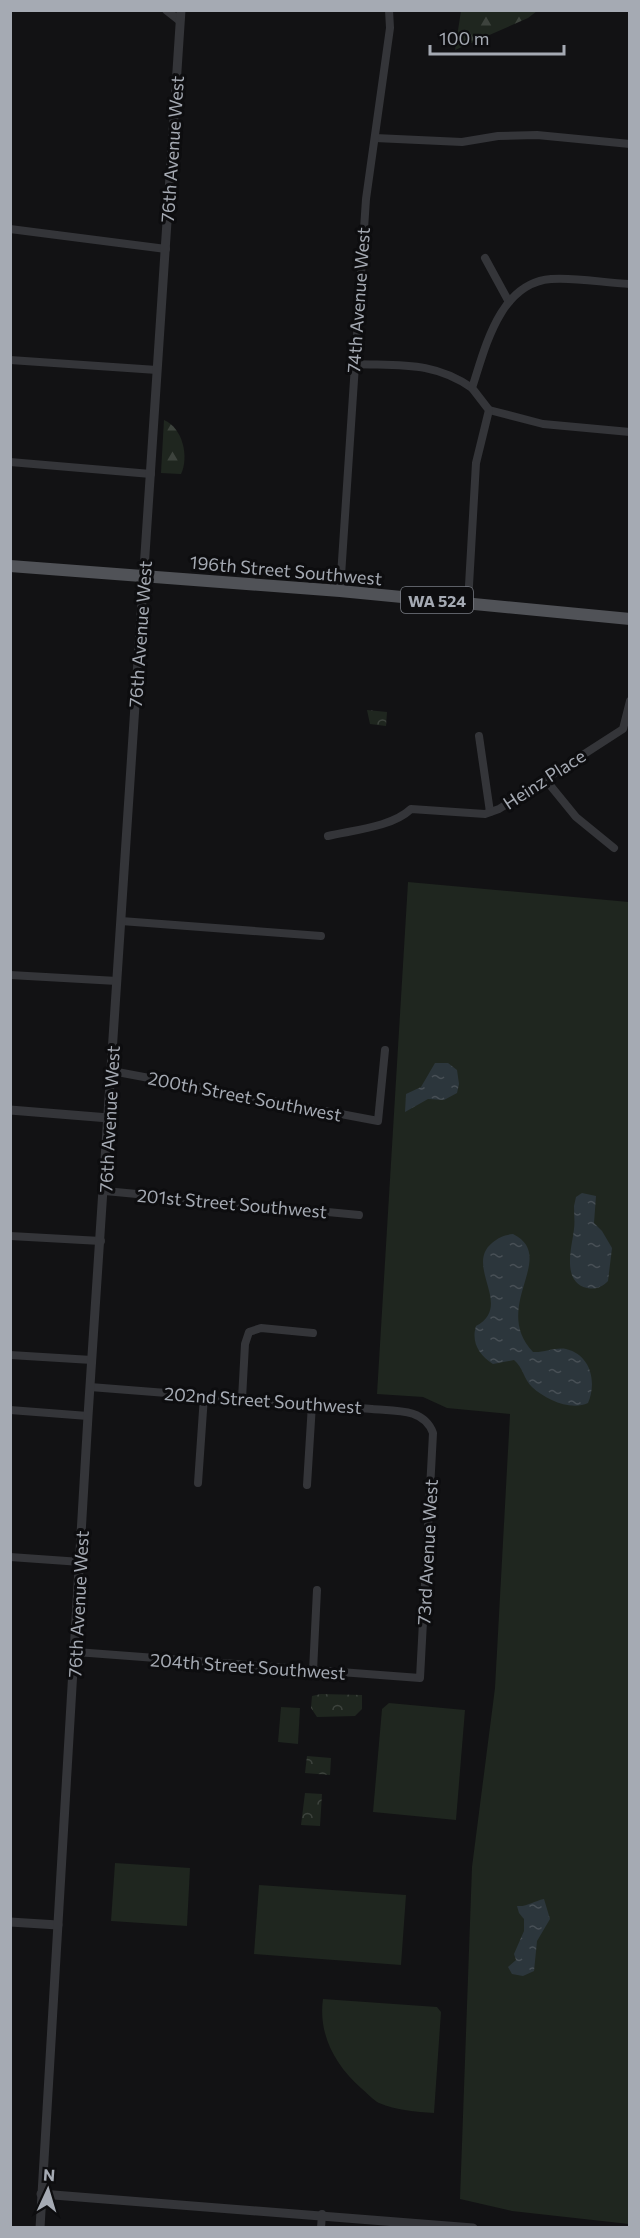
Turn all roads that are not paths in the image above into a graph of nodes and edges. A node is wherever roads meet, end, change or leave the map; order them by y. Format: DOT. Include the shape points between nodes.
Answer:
graph roads {
  1 [pos="166,10"];
  2 [pos="181,10"];
  3 [pos="389,10"];
  4 [pos="180,21"];
  5 [pos="375,138"];
  6 [pos="630,144"];
  7 [pos="10,230"];
  8 [pos="166,249"];
  9 [pos="485,258"];
  10 [pos="630,284"];
  11 [pos="508,302"];
  12 [pos="10,360"];
  13 [pos="354,364"];
  14 [pos="157,370"];
  15 [pos="472,388"];
  16 [pos="489,410"];
  17 [pos="630,432"];
  18 [pos="10,462"];
  19 [pos="151,474"];
  20 [pos="10,566"];
  21 [pos="144,577"];
  22 [pos="340,591"];
  23 [pos="468,603"];
  24 [pos="630,619"];
  25 [pos="630,701"];
  26 [pos="626,730"];
  27 [pos="479,736"];
  28 [pos="545,779"];
  29 [pos="490,812"];
  30 [pos="328,836"];
  31 [pos="614,848"];
  32 [pos="121,921"];
  33 [pos="321,936"];
  34 [pos="10,975"];
  35 [pos="117,981"];
  36 [pos="385,1050"];
  37 [pos="112,1071"];
  38 [pos="10,1110"];
  39 [pos="109,1118"];
  40 [pos="105,1191"];
  41 [pos="359,1215"];
  42 [pos="10,1236"];
  43 [pos="101,1241"];
  44 [pos="313,1333"];
  45 [pos="10,1355"];
  46 [pos="92,1360"];
  47 [pos="90,1387"];
  48 [pos="204,1396"];
  49 [pos="242,1399"];
  50 [pos="312,1404"];
  51 [pos="10,1410"];
  52 [pos="88,1416"];
  53 [pos="430,1426"];
  54 [pos="198,1483"];
  55 [pos="307,1485"];
  56 [pos="10,1557"];
  57 [pos="81,1562"];
  58 [pos="317,1590"];
  59 [pos="76,1652"];
  60 [pos="313,1671"];
  61 [pos="420,1678"];
  62 [pos="10,1922"];
  63 [pos="58,1925"];
  64 [pos="41,2194"];
  65 [pos="322,2214"];
  66 [pos="39,2228"];
  67 [pos="321,2228"];
  68 [pos="473,2228"];
  1 -- 4 [label="street"];
  2 -- 4 [label="street, 76th Avenue West"];
  3 -- 5 [label="street, 74th Avenue West"];
  4 -- 8 [label="street, 76th Avenue West"];
  5 -- 6 [label="street" via="462,142 537,135"];
  5 -- 13 [label="street, 74th Avenue West" via="366,199"];
  7 -- 8 [label="street"];
  8 -- 14 [label="street, 76th Avenue West"];
  9 -- 11 [label="street"];
  10 -- 11 [label="street" via="550,279 530,286"];
  11 -- 15 [label="street" via="492,329"];
  12 -- 14 [label="street"];
  13 -- 15 [label="street" via="427,367 452,375"];
  13 -- 22 [label="street, 74th Avenue West"];
  14 -- 19 [label="street, 76th Avenue West"];
  15 -- 16 [label="street"];
  16 -- 17 [label="street" via="543,424"];
  16 -- 23 [label="street" via="476,463"];
  18 -- 19 [label="street"];
  19 -- 21 [label="street, 76th Avenue West"];
  20 -- 21 [label="main road, 196th Street Southwest / WA 524"];
  21 -- 22 [label="main road, 196th Street Southwest / WA 524"];
  21 -- 32 [label="street, 76th Avenue West"];
  22 -- 23 [label="main road, 196th Street Southwest / WA 524"];
  23 -- 24 [label="main road, 196th Street Southwest / WA 524"];
  25 -- 26 [label="street, Heinz Place"];
  26 -- 28 [label="street, Heinz Place"];
  27 -- 29 [label="street"];
  28 -- 29 [label="street, Heinz Place"];
  28 -- 31 [label="street" via="576,817"];
  29 -- 30 [label="street, Heinz Place" via="411,809 390,821"];
  32 -- 33 [label="street"];
  32 -- 35 [label="street, 76th Avenue West"];
  34 -- 35 [label="street"];
  35 -- 37 [label="street, 76th Avenue West"];
  36 -- 37 [label="street, 200th Street Southwest" via="378,1121"];
  37 -- 39 [label="street, 76th Avenue West"];
  38 -- 39 [label="street"];
  39 -- 40 [label="street, 76th Avenue West"];
  40 -- 41 [label="street, 201st Street Southwest"];
  40 -- 43 [label="street, 76th Avenue West"];
  42 -- 43 [label="street"];
  43 -- 46 [label="street, 76th Avenue West"];
  44 -- 49 [label="street" via="261,1328 249,1332"];
  45 -- 46 [label="street"];
  46 -- 47 [label="street, 76th Avenue West"];
  47 -- 48 [label="street, 202nd Street Southwest"];
  47 -- 52 [label="street, 76th Avenue West"];
  48 -- 49 [label="street, 202nd Street Southwest"];
  48 -- 54 [label="street"];
  49 -- 50 [label="street, 202nd Street Southwest"];
  50 -- 53 [label="street, 202nd Street Southwest" via="412,1413"];
  50 -- 55 [label="street"];
  51 -- 52 [label="street"];
  52 -- 57 [label="street, 76th Avenue West"];
  53 -- 61 [label="street, 73rd Avenue West" via="433,1433"];
  56 -- 57 [label="street"];
  57 -- 59 [label="street, 76th Avenue West"];
  58 -- 60 [label="street"];
  59 -- 60 [label="street, 204th Street Southwest"];
  59 -- 63 [label="street, 76th Avenue West"];
  60 -- 61 [label="street, 204th Street Southwest"];
  62 -- 63 [label="street"];
  63 -- 64 [label="street, 76th Avenue West"];
  64 -- 65 [label="street"];
  64 -- 66 [label="street, 76th Avenue West"];
  65 -- 67 [label="street"];
  65 -- 68 [label="street"];
}
